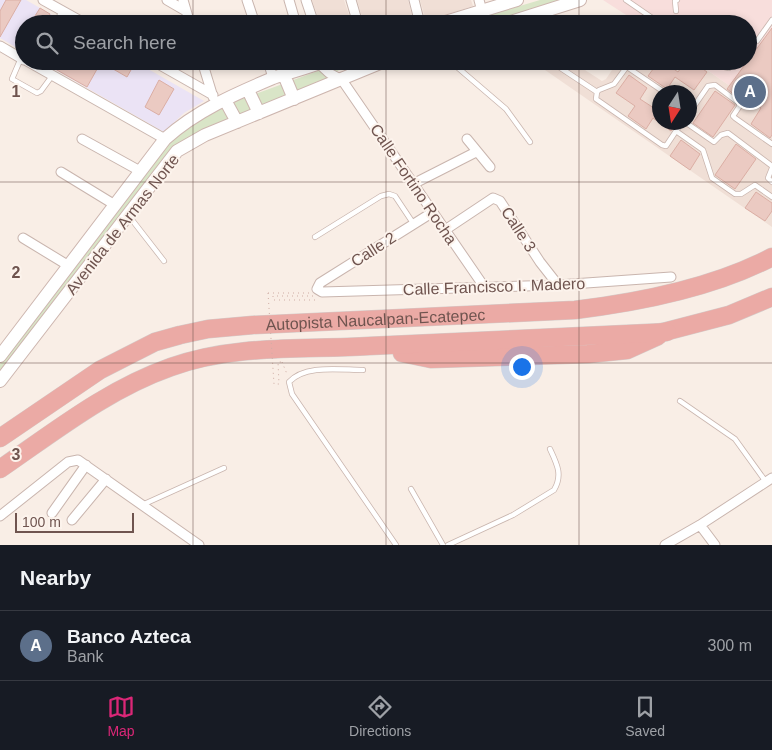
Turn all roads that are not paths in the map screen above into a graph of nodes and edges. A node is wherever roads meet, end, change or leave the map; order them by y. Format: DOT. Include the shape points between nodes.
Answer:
graph roads {
  1 [pos="43,0"];
  2 [pos="167,0"];
  3 [pos="183,0"];
  4 [pos="247,0"];
  5 [pos="289,0"];
  6 [pos="306,0"];
  7 [pos="350,0"];
  8 [pos="414,0"];
  9 [pos="517,0"];
  10 [pos="580,0"];
  11 [pos="626,0"];
  12 [pos="677,0"];
  13 [pos="480,5"];
  14 [pos="62,10"];
  15 [pos="186,11"];
  16 [pos="676,11"];
  17 [pos="60,15"];
  18 [pos="71,15"];
  19 [pos="187,15"];
  20 [pos="252,15"];
  21 [pos="293,15"];
  22 [pos="311,15"];
  23 [pos="355,15"];
  24 [pos="418,15"];
  25 [pos="458,15"];
  26 [pos="532,15"];
  27 [pos="648,15"];
  28 [pos="772,20"];
  29 [pos="757,41"];
  30 [pos="0,46"];
  31 [pos="15,54"];
  32 [pos="19,70"];
  33 [pos="42,70"];
  34 [pos="168,70"];
  35 [pos="206,70"];
  36 [pos="274,70"];
  37 [pos="298,70"];
  38 [pos="327,70"];
  39 [pos="365,70"];
  40 [pos="460,70"];
  41 [pos="564,70"];
  42 [pos="625,70"];
  43 [pos="631,70"];
  44 [pos="52,76"];
  45 [pos="278,77"];
  46 [pos="342,80"];
  47 [pos="654,85"];
  48 [pos="248,90"];
  49 [pos="597,92"];
  50 [pos="294,99"];
  51 [pos="218,100"];
  52 [pos="697,101"];
  53 [pos="259,113"];
  54 [pos="237,122"];
  55 [pos="177,129"];
  56 [pos="696,130"];
  57 [pos="676,131"];
  58 [pos="82,139"];
  59 [pos="165,139"];
  60 [pos="466,139"];
  61 [pos="530,142"];
  62 [pos="772,144"];
  63 [pos="187,146"];
  64 [pos="476,152"];
  65 [pos="490,167"];
  66 [pos="772,167"];
  67 [pos="140,171"];
  68 [pos="61,172"];
  69 [pos="772,182"];
  70 [pos="414,183"];
  71 [pos="772,197"];
  72 [pos="115,205"];
  73 [pos="433,212"];
  74 [pos="128,215"];
  75 [pos="413,223"];
  76 [pos="445,230"];
  77 [pos="315,236"];
  78 [pos="23,238"];
  79 [pos="82,249"];
  80 [pos="772,257"];
  81 [pos="95,258"];
  82 [pos="164,261"];
  83 [pos="69,266"];
  84 [pos="670,277"];
  85 [pos="558,285"];
  86 [pos="485,288"];
  87 [pos="317,289"];
  88 [pos="772,297"];
  89 [pos="667,332"];
  90 [pos="649,336"];
  91 [pos="372,346"];
  92 [pos="402,353"];
  93 [pos="0,356"];
  94 [pos="363,370"];
  95 [pos="0,381"];
  96 [pos="680,401"];
  97 [pos="0,438"];
  98 [pos="550,449"];
  99 [pos="82,462"];
  100 [pos="224,468"];
  101 [pos="0,469"];
  102 [pos="106,479"];
  103 [pos="769,480"];
  104 [pos="411,489"];
  105 [pos="142,504"];
  106 [pos="52,513"];
  107 [pos="0,516"];
  108 [pos="72,520"];
  109 [pos="700,526"];
  110 [pos="198,545"];
  111 [pos="396,545"];
  112 [pos="442,545"];
  113 [pos="448,545"];
  114 [pos="665,545"];
  115 [pos="715,545"];
  1 -- 14 [label="street"];
  2 -- 15 [label="street"];
  3 -- 15 [label="street"];
  4 -- 20 [label="street"];
  5 -- 21 [label="street"];
  6 -- 22 [label="street"];
  7 -- 23 [label="street"];
  8 -- 24 [label="street"];
  9 -- 13 [label="main road"];
  10 -- 26 [label="main road"];
  11 -- 27 [label="lane"];
  12 -- 16 [label="lane"];
  13 -- 25 [label="main road"];
  14 -- 17 [label="lane"];
  14 -- 18 [label="street"];
  15 -- 19 [label="street"];
  28 -- 29 [label="lane"];
  30 -- 31 [label="street"];
  32 -- 44 [label="lane" via="12,78 37,93"];
  33 -- 44 [label="street"];
  34 -- 51 [label="street"];
  35 -- 51 [label="street"];
  36 -- 45 [label="street"];
  37 -- 45 [label="main road"];
  38 -- 46 [label="street"];
  39 -- 46 [label="main road, Avenida de Armas Norte"];
  40 -- 61 [label="lane" via="506,109"];
  41 -- 49 [label="lane"];
  42 -- 49 [label="lane" via="614,84"];
  43 -- 47 [label="lane"];
  44 -- 59 [label="street"];
  45 -- 48 [label="main road"];
  45 -- 50 [label="main road"];
  46 -- 50 [label="main road, Avenida de Armas Norte"];
  46 -- 70 [label="street, Calle Fortino Rocha"];
  48 -- 51 [label="main road"];
  48 -- 53 [label="main road"];
  49 -- 57 [label="lane" via="596,99 662,145 669,144"];
  50 -- 53 [label="main road, Avenida de Armas Norte"];
  51 -- 54 [label="main road"];
  51 -- 55 [label="main road"];
  52 -- 62 [label="lane" via="708,86 715,85 739,103 733,116"];
  53 -- 54 [label="main road, Avenida de Armas Norte"];
  54 -- 63 [label="main road, Avenida de Armas Norte"];
  55 -- 59 [label="main road"];
  55 -- 63 [label="main road"];
  56 -- 66 [label="lane" via="714,142 721,135 728,134"];
  57 -- 71 [label="lane" via="703,150 712,178 736,194 755,185"];
  58 -- 67 [label="street"];
  59 -- 67 [label="main road"];
  60 -- 64 [label="street"];
  63 -- 74 [label="main road, Avenida de Armas Norte" via="172,157"];
  64 -- 65 [label="street"];
  64 -- 70 [label="street"];
  66 -- 69 [label="lane" via="768,178"];
  67 -- 72 [label="main road"];
  68 -- 72 [label="street"];
  70 -- 73 [label="street, Calle Fortino Rocha"];
  72 -- 79 [label="main road"];
  73 -- 75 [label="street, Calle 2"];
  73 -- 76 [label="street, Calle Fortino Rocha"];
  74 -- 81 [label="main road, Avenida de Armas Norte"];
  74 -- 82 [label="lane"];
  75 -- 77 [label="lane" via="395,196 389,194"];
  75 -- 87 [label="street, Calle 2" via="320,283"];
  76 -- 85 [label="street, Calle 3" via="493,198 497,199"];
  76 -- 86 [label="street, Calle Fortino Rocha"];
  78 -- 83 [label="street"];
  79 -- 81 [label="main road"];
  79 -- 83 [label="main road"];
  80 -- 97 [label="highway, Autopista Naucalpan-Ecatepec" via="722,279 604,307 254,325 180,335 155,342 100,370"];
  81 -- 95 [label="main road, Avenida de Armas Norte"];
  83 -- 93 [label="main road"];
  84 -- 85 [label="street, Calle Francisco I. Madero"];
  85 -- 86 [label="street, Calle Francisco I. Madero"];
  86 -- 87 [label="street, Calle Francisco I. Madero" via="322,292"];
  88 -- 89 [label="highway, Autopista Naucalpan-Ecatepec" via="730,315"];
  89 -- 90 [label="highway, Autopista Naucalpan-Ecatepec"];
  89 -- 91 [label="highway, Autopista Naucalpan-Ecatepec"];
  89 -- 92 [label="highway, Autopista Naucalpan-Ecatepec" via="610,357 569,361 460,364"];
  90 -- 91 [label="highway, Autopista Naucalpan-Ecatepec" via="529,345"];
  90 -- 92 [label="highway, Autopista Naucalpan-Ecatepec" via="624,344 587,348"];
  91 -- 92 [label="highway, Autopista Naucalpan-Ecatepec"];
  91 -- 101 [label="highway, Autopista Naucalpan-Ecatepec" via="254,350 225,353 173,366 122,389"];
  94 -- 111 [label="lane" via="316,370 296,375 290,382 292,394"];
  96 -- 103 [label="lane" via="735,439"];
  98 -- 113 [label="lane" via="559,469 554,490 513,515"];
  99 -- 102 [label="street"];
  99 -- 106 [label="street"];
  99 -- 107 [label="street" via="68,462"];
  100 -- 105 [label="lane"];
  102 -- 105 [label="street"];
  102 -- 108 [label="street"];
  103 -- 109 [label="street"];
  104 -- 112 [label="lane"];
  105 -- 110 [label="street"];
  109 -- 114 [label="street"];
  109 -- 115 [label="street"];
}
